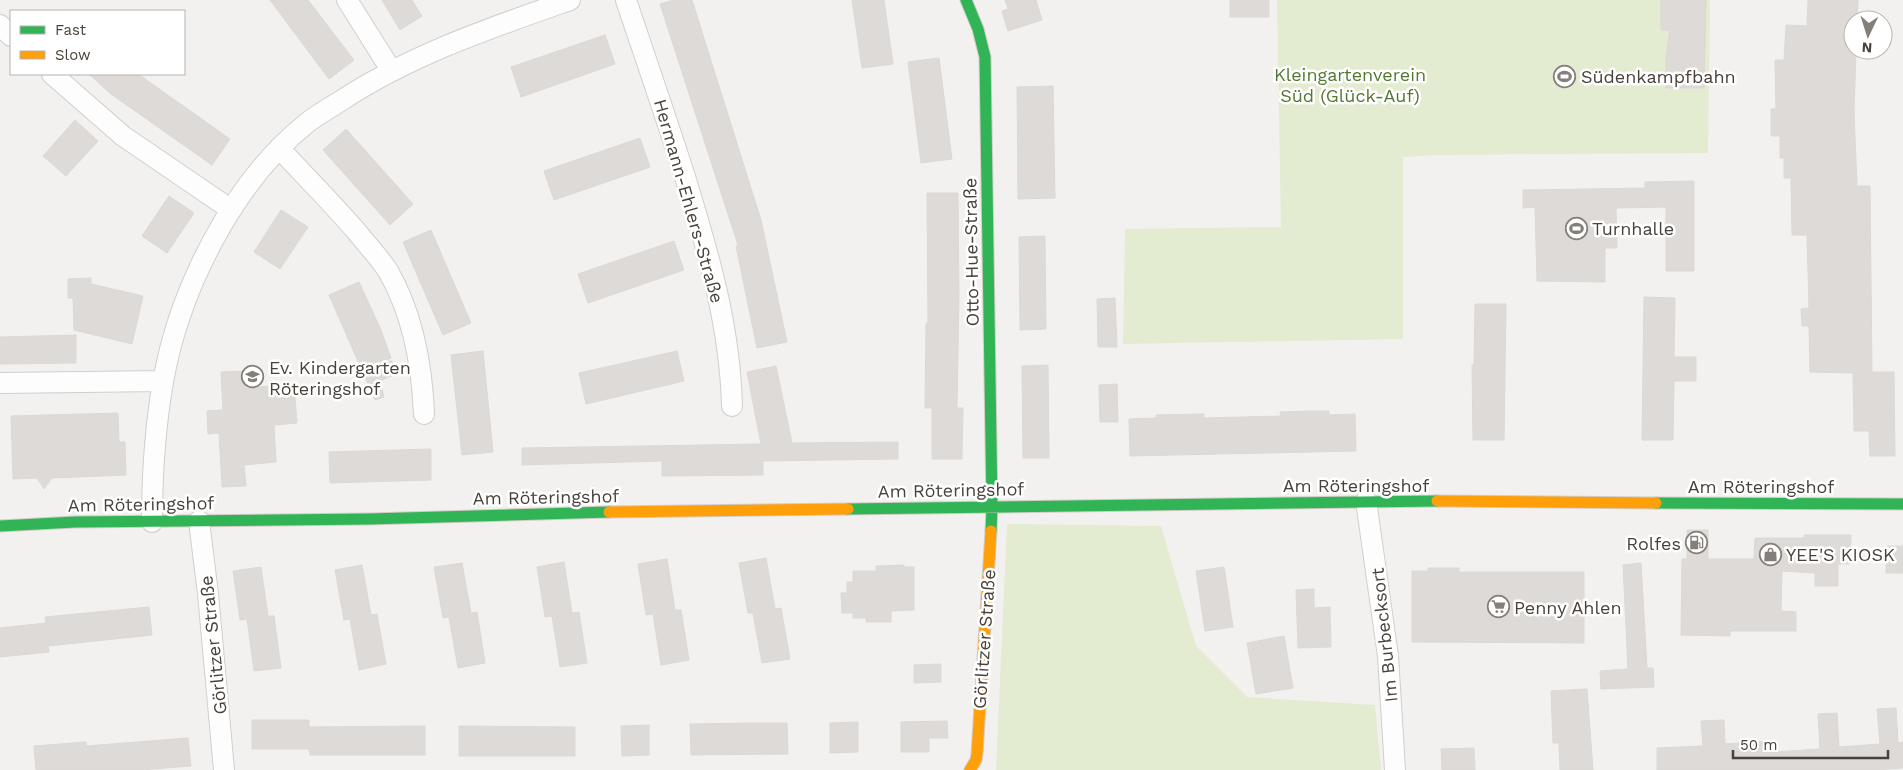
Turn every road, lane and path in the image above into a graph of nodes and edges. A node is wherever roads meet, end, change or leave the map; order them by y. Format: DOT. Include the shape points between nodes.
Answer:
graph roads {
  1 [pos="347,0"];
  2 [pos="570,0"];
  3 [pos="626,0"];
  4 [pos="966,0"];
  5 [pos="0,25"];
  6 [pos="10,35"];
  7 [pos="391,70"];
  8 [pos="53,75"];
  9 [pos="279,148"];
  10 [pos="230,210"];
  11 [pos="163,381"];
  12 [pos="0,383"];
  13 [pos="732,406"];
  14 [pos="424,414"];
  15 [pos="1366,501"];
  16 [pos="1903,504"];
  17 [pos="992,507"];
  18 [pos="199,521"];
  19 [pos="152,522"];
  20 [pos="0,526"];
  21 [pos="224,770"];
  22 [pos="970,770"];
  23 [pos="1395,770"];
  1 -- 7 [label="street"];
  2 -- 7 [label="street" via="480,31"];
  3 -- 13 [label="street, Hermann-Ehlers-Straße" via="670,129 716,283 727,336"];
  4 -- 17 [label="street, Otto-Hue-Straße" via="985,57"];
  5 -- 6 [label="street"];
  7 -- 9 [label="street" via="308,123"];
  8 -- 10 [label="street" via="124,136"];
  9 -- 10 [label="street"];
  9 -- 14 [label="street" via="341,214 387,270 410,322 418,355"];
  10 -- 11 [label="street" via="190,290"];
  11 -- 12 [label="street"];
  11 -- 19 [label="street" via="153,455"];
  15 -- 16 [label="street, Am Röteringshof"];
  15 -- 17 [label="street, Am Röteringshof"];
  15 -- 23 [label="street, Im Burbecksort" via="1388,656"];
  17 -- 18 [label="street, Am Röteringshof"];
  17 -- 22 [label="street, Görlitzer Straße" via="977,754"];
  18 -- 19 [label="street, Am Röteringshof"];
  18 -- 21 [label="street, Görlitzer Straße"];
  19 -- 20 [label="street, Am Röteringshof"];
}
